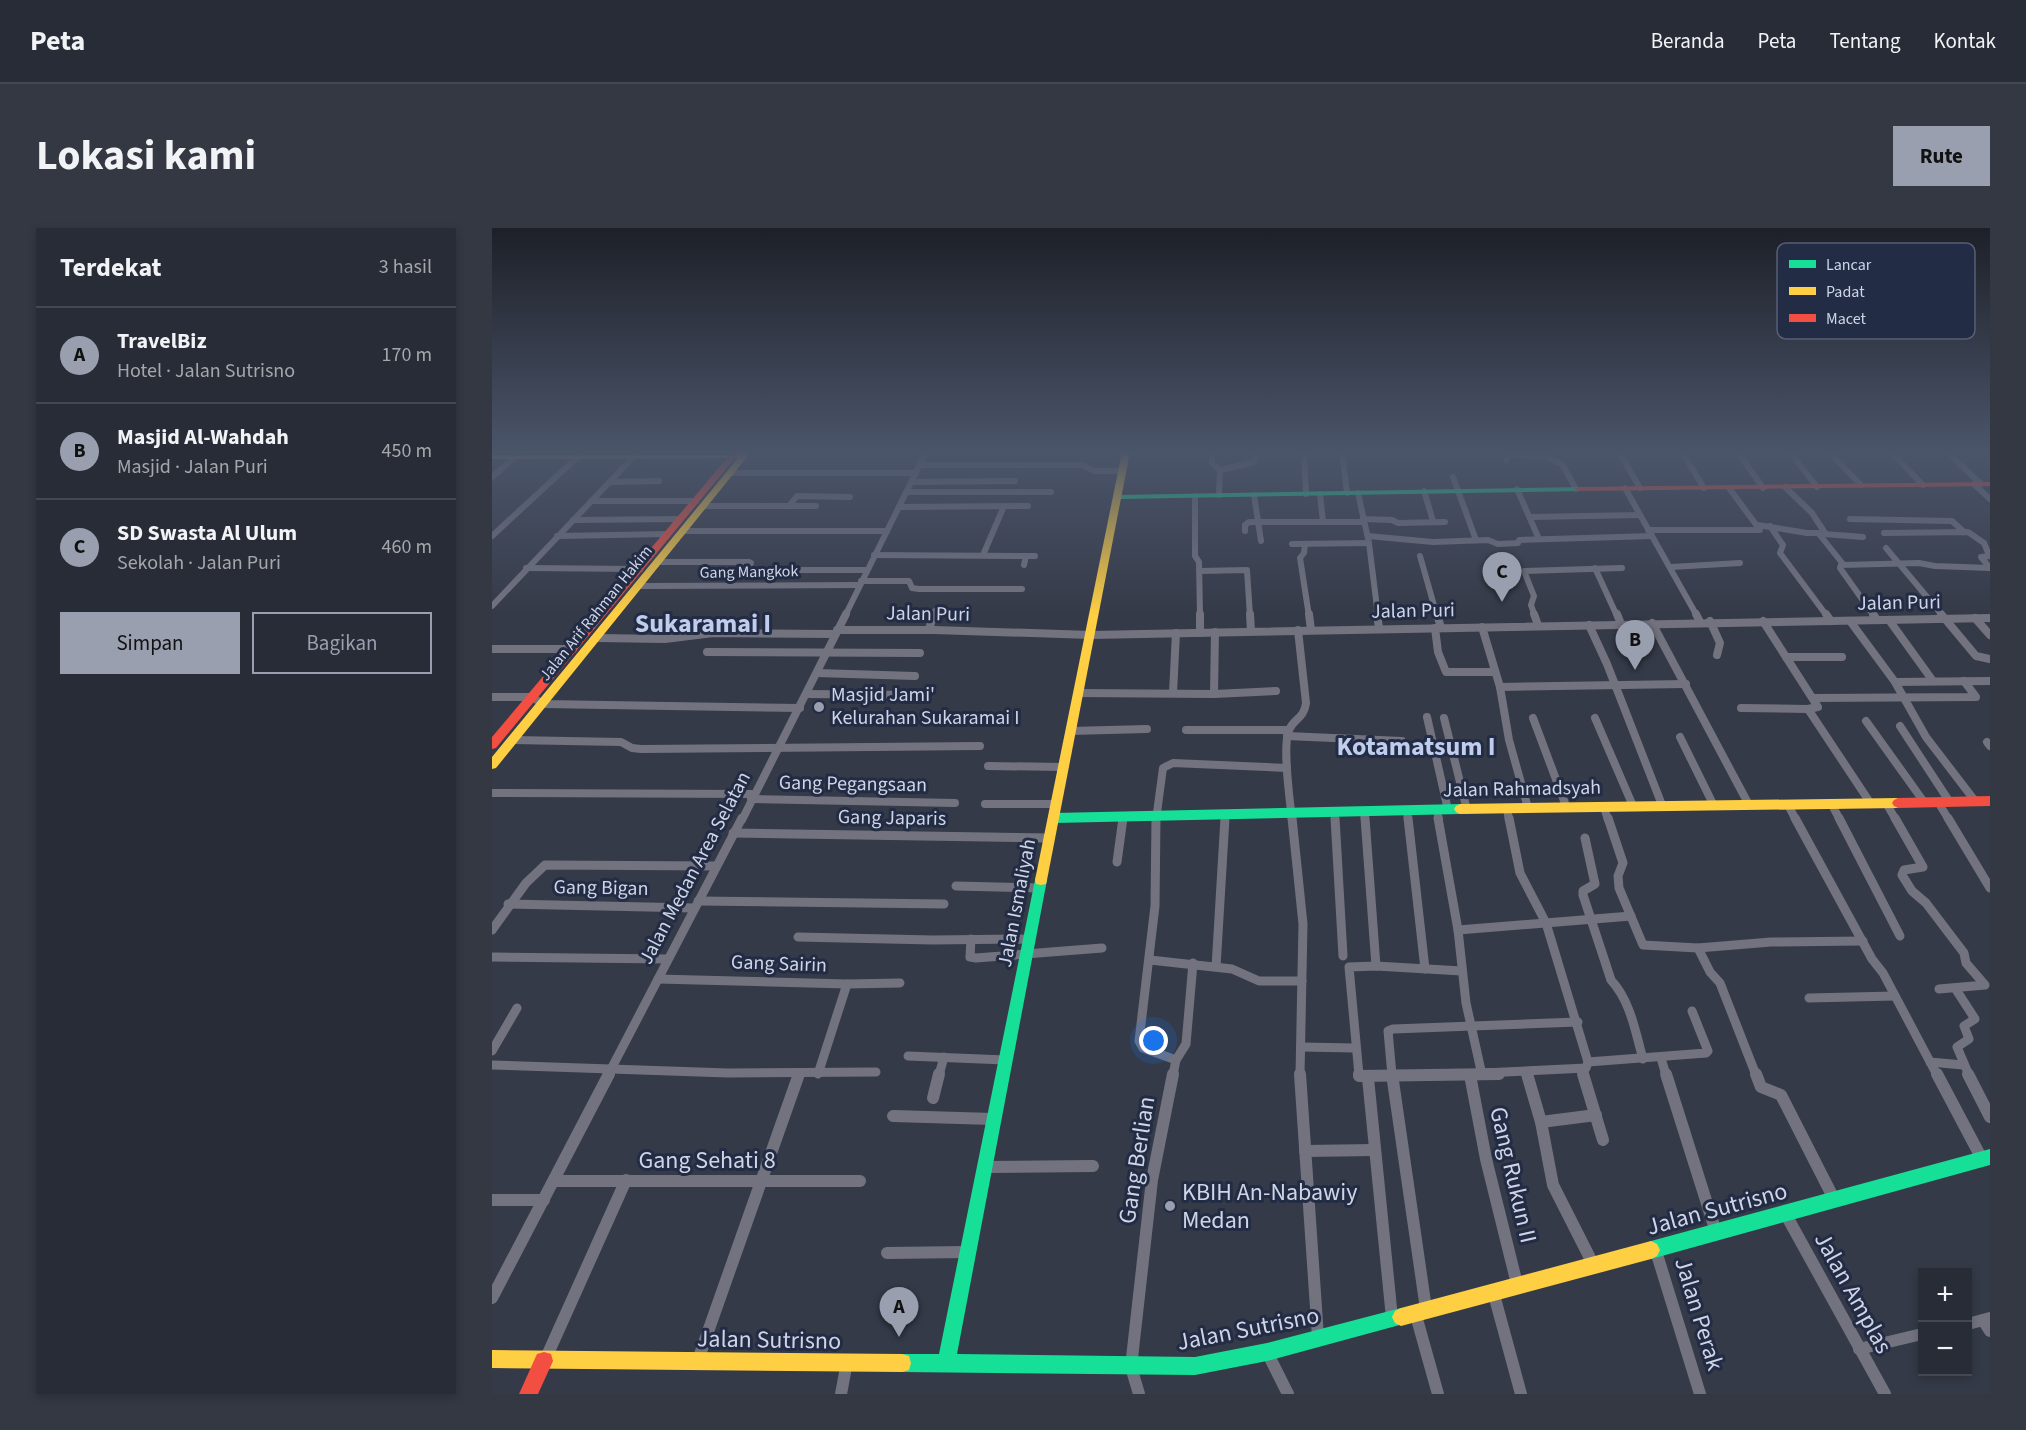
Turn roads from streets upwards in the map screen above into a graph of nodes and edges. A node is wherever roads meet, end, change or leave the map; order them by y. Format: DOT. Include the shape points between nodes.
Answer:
graph roads {
  1 [pos="524,506"];
  2 [pos="586,506"];
  3 [pos="696,506"];
  4 [pos="698,506"];
  5 [pos="961,506"];
  6 [pos="1004,506"];
  7 [pos="1116,506"];
  8 [pos="1196,506"];
  9 [pos="1256,506"];
  10 [pos="1321,506"];
  11 [pos="1357,506"];
  12 [pos="1429,506"];
  13 [pos="1464,506"];
  14 [pos="1525,506"];
  15 [pos="1635,506"];
  16 [pos="1744,506"];
  17 [pos="1805,506"];
  18 [pos="899,507"];
  19 [pos="1640,515"];
  20 [pos="1530,517"];
  21 [pos="680,519"];
  22 [pos="1850,519"];
  23 [pos="573,520"];
  24 [pos="1894,520"];
  25 [pos="1363,521"];
  26 [pos="1433,521"];
  27 [pos="1259,522"];
  28 [pos="1323,522"];
  29 [pos="1444,522"];
  30 [pos="1770,525"];
  31 [pos="1759,526"];
  32 [pos="684,531"];
  33 [pos="887,531"];
  34 [pos="1245,531"];
  35 [pos="1964,532"];
  36 [pos="1650,533"];
  37 [pos="1884,533"];
  38 [pos="1905,533"];
  39 [pos="668,534"];
  40 [pos="1822,534"];
  41 [pos="492,536"];
  42 [pos="557,536"];
  43 [pos="1863,537"];
  44 [pos="1368,539"];
  45 [pos="1539,539"];
  46 [pos="1476,540"];
  47 [pos="1261,541"];
  48 [pos="1292,544"];
  49 [pos="1305,544"];
  50 [pos="1886,548"];
  51 [pos="874,555"];
  52 [pos="983,555"];
  53 [pos="1990,555"];
  54 [pos="1026,556"];
  55 [pos="1035,556"];
  56 [pos="1420,556"];
  57 [pos="660,562"];
  58 [pos="1740,563"];
  59 [pos="1843,564"];
  60 [pos="1900,564"];
  61 [pos="1024,565"];
  62 [pos="1671,567"];
  63 [pos="526,568"];
  64 [pos="1594,568"];
  65 [pos="1622,568"];
  66 [pos="1990,568"];
  67 [pos="640,569"];
  68 [pos="866,570"];
  69 [pos="1199,571"];
  70 [pos="860,583"];
  71 [pos="640,586"];
  72 [pos="1022,590"];
  73 [pos="492,606"];
  74 [pos="935,610"];
  75 [pos="1975,618"];
  76 [pos="1990,618"];
  77 [pos="1945,619"];
  78 [pos="1877,620"];
  79 [pos="1889,620"];
  80 [pos="1710,621"];
  81 [pos="1763,621"];
  82 [pos="1831,621"];
  83 [pos="1850,621"];
  84 [pos="1700,622"];
  85 [pos="1652,623"];
  86 [pos="1621,624"];
  87 [pos="1589,625"];
  88 [pos="1538,626"];
  89 [pos="1482,627"];
  90 [pos="1379,628"];
  91 [pos="1438,628"];
  92 [pos="929,630"];
  93 [pos="1298,630"];
  94 [pos="1311,630"];
  95 [pos="1251,631"];
  96 [pos="836,632"];
  97 [pos="1215,632"];
  98 [pos="1176,633"];
  99 [pos="1200,633"];
  100 [pos="1091,635"];
  101 [pos="597,638"];
  102 [pos="1990,639"];
  103 [pos="492,649"];
  104 [pos="573,649"];
  105 [pos="707,652"];
  106 [pos="828,652"];
  107 [pos="920,653"];
  108 [pos="1717,655"];
  109 [pos="1786,657"];
  110 [pos="1842,657"];
  111 [pos="1990,659"];
  112 [pos="1495,672"];
  113 [pos="817,673"];
  114 [pos="915,676"];
  115 [pos="1932,681"];
  116 [pos="1964,681"];
  117 [pos="1990,681"];
  118 [pos="1895,682"];
  119 [pos="1613,684"];
  120 [pos="1686,684"];
  121 [pos="1500,687"];
  122 [pos="1276,691"];
  123 [pos="1078,693"];
  124 [pos="1173,693"];
  125 [pos="807,694"];
  126 [pos="1214,694"];
  127 [pos="910,695"];
  128 [pos="492,697"];
  129 [pos="1814,698"];
  130 [pos="1904,699"];
  131 [pos="537,700"];
  132 [pos="800,708"];
  133 [pos="1741,708"];
  134 [pos="1808,709"];
  135 [pos="1427,717"];
  136 [pos="1444,718"];
  137 [pos="1533,718"];
  138 [pos="1595,718"];
  139 [pos="1866,721"];
  140 [pos="1900,726"];
  141 [pos="1147,729"];
  142 [pos="1186,729"];
  143 [pos="1070,731"];
  144 [pos="1288,733"];
  145 [pos="1680,737"];
  146 [pos="513,740"];
  147 [pos="1402,741"];
  148 [pos="494,742"];
  149 [pos="778,746"];
  150 [pos="980,746"];
  151 [pos="492,765"];
  152 [pos="988,766"];
  153 [pos="1064,767"];
  154 [pos="1287,768"];
  155 [pos="492,793"];
  156 [pos="753,796"];
  157 [pos="1924,801"];
  158 [pos="1943,801"];
  159 [pos="1975,801"];
  160 [pos="1990,801"];
  161 [pos="955,803"];
  162 [pos="1886,803"];
  163 [pos="985,804"];
  164 [pos="1056,804"];
  165 [pos="1871,804"];
  166 [pos="1662,805"];
  167 [pos="1749,805"];
  168 [pos="1832,805"];
  169 [pos="1566,806"];
  170 [pos="1633,806"];
  171 [pos="1714,806"];
  172 [pos="1788,806"];
  173 [pos="1604,807"];
  174 [pos="1528,808"];
  175 [pos="1507,809"];
  176 [pos="1407,810"];
  177 [pos="1443,810"];
  178 [pos="1467,810"];
  179 [pos="1335,811"];
  180 [pos="1364,811"];
  181 [pos="1291,812"];
  182 [pos="1225,814"];
  183 [pos="1156,815"];
  184 [pos="1123,816"];
  185 [pos="1054,818"];
  186 [pos="733,833"];
  187 [pos="1050,838"];
  188 [pos="1585,838"];
  189 [pos="1117,862"];
  190 [pos="716,866"];
  191 [pos="956,886"];
  192 [pos="1039,888"];
  193 [pos="1990,888"];
  194 [pos="508,904"];
  195 [pos="944,904"];
  196 [pos="696,905"];
  197 [pos="1631,916"];
  198 [pos="1589,918"];
  199 [pos="1546,923"];
  200 [pos="492,930"];
  201 [pos="1458,930"];
  202 [pos="1900,936"];
  203 [pos="798,937"];
  204 [pos="971,939"];
  205 [pos="1029,939"];
  206 [pos="1863,940"];
  207 [pos="1102,948"];
  208 [pos="1698,948"];
  209 [pos="1343,956"];
  210 [pos="492,957"];
  211 [pos="1025,957"];
  212 [pos="668,959"];
  213 [pos="1150,960"];
  214 [pos="1193,963"];
  215 [pos="1376,966"];
  216 [pos="1216,967"];
  217 [pos="1425,969"];
  218 [pos="1462,970"];
  219 [pos="657,979"];
  220 [pos="1302,981"];
  221 [pos="900,983"];
  222 [pos="848,984"];
  223 [pos="1987,986"];
  224 [pos="1955,988"];
  225 [pos="1939,989"];
  226 [pos="1895,996"];
  227 [pos="1809,998"];
  228 [pos="517,1008"];
  229 [pos="1692,1011"];
  230 [pos="1578,1022"];
  231 [pos="1470,1025"];
  232 [pos="1301,1047"];
  233 [pos="1355,1048"];
  234 [pos="492,1051"];
  235 [pos="908,1056"];
  236 [pos="944,1057"];
  237 [pos="1661,1058"];
  238 [pos="1643,1059"];
  239 [pos="1005,1060"];
  240 [pos="1176,1060"];
  241 [pos="1930,1062"];
  242 [pos="492,1065"];
  243 [pos="1963,1065"];
  244 [pos="1585,1066"];
  245 [pos="614,1067"];
  246 [pos="876,1072"];
  247 [pos="800,1073"];
  248 [pos="1527,1073"];
  249 [pos="818,1074"];
  250 [pos="1476,1075"];
  251 [pos="1392,1077"];
  252 [pos="1368,1078"];
  253 [pos="933,1098"];
  254 [pos="1596,1115"];
  255 [pos="893,1116"];
  256 [pos="1990,1117"];
  257 [pos="993,1119"];
  258 [pos="1542,1122"];
  259 [pos="1603,1140"];
  260 [pos="1374,1150"];
  261 [pos="1305,1152"];
  262 [pos="1986,1158"];
  263 [pos="1093,1166"];
  264 [pos="984,1167"];
  265 [pos="626,1180"];
  266 [pos="554,1181"];
  267 [pos="761,1181"];
  268 [pos="860,1181"];
  269 [pos="1834,1199"];
  270 [pos="492,1200"];
  271 [pos="544,1200"];
  272 [pos="1785,1212"];
  273 [pos="1716,1233"];
  274 [pos="1655,1247"];
  275 [pos="967,1252"];
  276 [pos="887,1253"];
  277 [pos="1593,1264"];
  278 [pos="1518,1284"];
  279 [pos="1493,1291"];
  280 [pos="492,1298"];
  281 [pos="1420,1310"];
  282 [pos="1392,1318"];
  283 [pos="1988,1323"];
  284 [pos="1972,1324"];
  285 [pos="1918,1335"];
  286 [pos="1318,1338"];
  287 [pos="1859,1349"];
  288 [pos="1267,1352"];
  289 [pos="492,1359"];
  290 [pos="544,1361"];
  291 [pos="698,1361"];
  292 [pos="847,1362"];
  293 [pos="946,1363"];
  294 [pos="1131,1367"];
  295 [pos="528,1394"];
  296 [pos="841,1394"];
  297 [pos="1139,1394"];
  298 [pos="1288,1394"];
  299 [pos="1438,1394"];
  300 [pos="1521,1394"];
  301 [pos="1700,1394"];
  302 [pos="1885,1394"];
  1 -- 41 [label="street"];
  2 -- 23 [label="street"];
  3 -- 21 [label="street, Jalan Arif Rahman Hakim"];
  4 -- 32 [label="street, Jalan Arif Rahman Hakim"];
  5 -- 18 [label="street"];
  6 -- 52 [label="street"];
  7 -- 100 [label="street, Jalan Ismaliyah"];
  8 -- 69 [label="street" via="1195,556"];
  9 -- 27 [label="street"];
  10 -- 28 [label="street"];
  11 -- 25 [label="street"];
  12 -- 26 [label="street"];
  13 -- 46 [label="street"];
  14 -- 20 [label="street"];
  15 -- 19 [label="street"];
  16 -- 31 [label="street"];
  17 -- 40 [label="street"];
  18 -- 33 [label="street, Jalan Medan Area Selatan"];
  19 -- 20 [label="street"];
  19 -- 36 [label="street"];
  20 -- 45 [label="street"];
  21 -- 23 [label="street"];
  21 -- 39 [label="street, Jalan Arif Rahman Hakim"];
  22 -- 24 [label="street"];
  23 -- 42 [label="street"];
  24 -- 35 [label="street" via="1952,521"];
  24 -- 38 [label="street"];
  25 -- 26 [label="street"];
  25 -- 28 [label="street"];
  25 -- 44 [label="street"];
  26 -- 29 [label="street"];
  27 -- 28 [label="street"];
  27 -- 34 [label="street" via="1246,524"];
  27 -- 47 [label="street"];
  30 -- 31 [label="street"];
  30 -- 40 [label="street"];
  30 -- 82 [label="street" via="1783,545 1780,553"];
  31 -- 36 [label="street" via="1758,530"];
  32 -- 33 [label="street"];
  32 -- 57 [label="street, Jalan Arif Rahman Hakim"];
  33 -- 51 [label="street, Jalan Medan Area Selatan"];
  35 -- 38 [label="street"];
  35 -- 53 [label="street" via="1984,543"];
  36 -- 45 [label="street"];
  36 -- 62 [label="street"];
  37 -- 38 [label="street"];
  39 -- 42 [label="street"];
  39 -- 67 [label="street, Jalan Arif Rahman Hakim"];
  40 -- 43 [label="street"];
  40 -- 59 [label="street"];
  42 -- 63 [label="street"];
  44 -- 46 [label="street"];
  44 -- 49 [label="street"];
  44 -- 90 [label="street"];
  45 -- 46 [label="street" via="1508,544"];
  48 -- 49 [label="street"];
  49 -- 94 [label="street" via="1300,558"];
  50 -- 60 [label="street"];
  51 -- 52 [label="street"];
  51 -- 68 [label="street, Jalan Medan Area Selatan"];
  52 -- 54 [label="street"];
  53 -- 66 [label="street" via="1981,557"];
  54 -- 55 [label="street"];
  54 -- 61 [label="street"];
  56 -- 91 [label="street"];
  57 -- 68 [label="street" via="749,562 750,570"];
  57 -- 71 [label="street, Jalan Arif Rahman Hakim"];
  58 -- 62 [label="street"];
  59 -- 60 [label="street"];
  59 -- 78 [label="street" via="1840,568"];
  60 -- 66 [label="street"];
  60 -- 77 [label="street"];
  62 -- 84 [label="street"];
  63 -- 67 [label="street"];
  63 -- 73 [label="street"];
  64 -- 65 [label="street"];
  64 -- 86 [label="street"];
  64 -- 88 [label="street" via="1524,570 1534,596 1531,605"];
  67 -- 104 [label="street, Jalan Arif Rahman Hakim"];
  68 -- 70 [label="street, Jalan Medan Area Selatan"];
  69 -- 95 [label="street" via="1247,570"];
  69 -- 99 [label="street"];
  70 -- 71 [label="street, Gang Mangkok"];
  70 -- 72 [label="street, Gang Mangkok" via="909,581 912,588 919,589"];
  70 -- 96 [label="street, Jalan Medan Area Selatan"];
  71 -- 101 [label="street, Jalan Arif Rahman Hakim"];
  74 -- 92 [label="street"];
  75 -- 76 [label="street, Jalan Puri"];
  75 -- 77 [label="street, Jalan Puri"];
  75 -- 102 [label="street"];
  77 -- 79 [label="street, Jalan Puri"];
  77 -- 111 [label="street" via="1976,656"];
  78 -- 79 [label="street, Jalan Puri"];
  78 -- 83 [label="street, Jalan Puri"];
  79 -- 115 [label="street"];
  80 -- 81 [label="street, Jalan Puri"];
  80 -- 84 [label="street, Jalan Puri"];
  80 -- 108 [label="street" via="1720,643"];
  81 -- 82 [label="street, Jalan Puri"];
  81 -- 109 [label="street"];
  82 -- 83 [label="street, Jalan Puri"];
  83 -- 118 [label="street"];
  84 -- 85 [label="street, Jalan Puri"];
  85 -- 86 [label="street, Jalan Puri"];
  85 -- 120 [label="street"];
  86 -- 87 [label="street, Jalan Puri"];
  87 -- 88 [label="street, Jalan Puri"];
  87 -- 119 [label="street"];
  88 -- 89 [label="street, Jalan Puri"];
  89 -- 91 [label="street, Jalan Puri"];
  89 -- 112 [label="street"];
  90 -- 91 [label="street, Jalan Puri"];
  90 -- 94 [label="street, Jalan Puri"];
  91 -- 112 [label="street" via="1438,652 1446,672"];
  92 -- 96 [label="street, Jalan Puri"];
  92 -- 100 [label="street, Jalan Puri"];
  93 -- 94 [label="street, Jalan Puri"];
  93 -- 95 [label="street, Jalan Puri"];
  93 -- 144 [label="street" via="1306,703 1305,712"];
  95 -- 97 [label="street, Jalan Puri"];
  96 -- 101 [label="street"];
  96 -- 106 [label="street, Jalan Medan Area Selatan"];
  97 -- 99 [label="street, Jalan Puri"];
  97 -- 126 [label="street"];
  98 -- 99 [label="street, Jalan Puri"];
  98 -- 100 [label="street, Jalan Puri"];
  98 -- 124 [label="street"];
  100 -- 123 [label="street, Jalan Ismaliyah"];
  101 -- 131 [label="street, Jalan Arif Rahman Hakim"];
  103 -- 104 [label="street"];
  104 -- 131 [label="street, Jalan Arif Rahman Hakim"];
  105 -- 106 [label="street"];
  106 -- 107 [label="street"];
  106 -- 113 [label="street, Jalan Medan Area Selatan"];
  109 -- 110 [label="street"];
  109 -- 129 [label="street"];
  112 -- 121 [label="street"];
  113 -- 114 [label="street"];
  113 -- 125 [label="street, Jalan Medan Area Selatan"];
  115 -- 116 [label="street"];
  115 -- 118 [label="street"];
  116 -- 117 [label="street"];
  116 -- 130 [label="street" via="1976,697"];
  118 -- 130 [label="street"];
  119 -- 120 [label="street"];
  119 -- 121 [label="street"];
  119 -- 166 [label="street"];
  120 -- 167 [label="street"];
  121 -- 174 [label="street" via="1509,740"];
  122 -- 126 [label="street"];
  123 -- 124 [label="street"];
  123 -- 143 [label="street, Jalan Ismaliyah"];
  124 -- 126 [label="street"];
  125 -- 127 [label="street"];
  125 -- 132 [label="street, Jalan Medan Area Selatan"];
  128 -- 131 [label="street"];
  129 -- 130 [label="street"];
  129 -- 134 [label="street" via="1818,707"];
  130 -- 159 [label="street" via="1926,737"];
  131 -- 132 [label="street"];
  131 -- 146 [label="street, Jalan Arif Rahman Hakim"];
  131 -- 148 [label="street, Jalan Arif Rahman Hakim"];
  132 -- 149 [label="street, Jalan Medan Area Selatan"];
  133 -- 134 [label="street"];
  134 -- 165 [label="street"];
  135 -- 177 [label="street, Gang Rukun II"];
  136 -- 178 [label="street"];
  137 -- 169 [label="street"];
  138 -- 170 [label="street"];
  139 -- 157 [label="street"];
  140 -- 158 [label="street"];
  141 -- 143 [label="street"];
  142 -- 144 [label="street"];
  143 -- 153 [label="street, Jalan Ismaliyah"];
  144 -- 147 [label="street"];
  144 -- 154 [label="street"];
  145 -- 171 [label="street"];
  146 -- 149 [label="street" via="621,742 641,749"];
  146 -- 151 [label="street, Jalan Arif Rahman Hakim"];
  149 -- 150 [label="street"];
  149 -- 156 [label="street, Jalan Medan Area Selatan"];
  152 -- 153 [label="street"];
  153 -- 164 [label="street, Jalan Ismaliyah"];
  154 -- 181 [label="street"];
  154 -- 183 [label="street" via="1169,764 1163,768"];
  155 -- 156 [label="street, Gang Pegangsaan"];
  156 -- 161 [label="street, Gang Pegangsaan"];
  156 -- 186 [label="street, Jalan Medan Area Selatan"];
  157 -- 158 [label="street, Jalan Rahmadsyah"];
  157 -- 162 [label="street, Jalan Rahmadsyah"];
  158 -- 159 [label="street, Jalan Rahmadsyah"];
  158 -- 193 [label="street"];
  159 -- 160 [label="street, Jalan Rahmadsyah"];
  162 -- 165 [label="street, Jalan Rahmadsyah"];
  162 -- 223 [label="street" via="1923,867 1904,870 1902,875"];
  163 -- 164 [label="street"];
  164 -- 185 [label="street, Jalan Ismaliyah"];
  165 -- 168 [label="street, Jalan Rahmadsyah"];
  166 -- 170 [label="street, Jalan Rahmadsyah"];
  166 -- 171 [label="street, Jalan Rahmadsyah"];
  167 -- 171 [label="street, Jalan Rahmadsyah"];
  167 -- 172 [label="street, Jalan Rahmadsyah"];
  168 -- 172 [label="street, Jalan Rahmadsyah"];
  168 -- 202 [label="street"];
  169 -- 173 [label="street, Jalan Rahmadsyah"];
  169 -- 174 [label="street, Jalan Rahmadsyah"];
  170 -- 173 [label="street, Jalan Rahmadsyah"];
  172 -- 206 [label="street"];
  173 -- 197 [label="street" via="1623,863 1619,888"];
  174 -- 175 [label="street, Jalan Rahmadsyah"];
  175 -- 178 [label="street, Jalan Rahmadsyah"];
  175 -- 199 [label="street" via="1520,873"];
  176 -- 177 [label="street, Jalan Rahmadsyah"];
  176 -- 180 [label="street, Jalan Rahmadsyah"];
  176 -- 217 [label="street"];
  177 -- 178 [label="street, Jalan Rahmadsyah"];
  177 -- 201 [label="street, Gang Rukun II"];
  179 -- 180 [label="street, Jalan Rahmadsyah"];
  179 -- 181 [label="street, Jalan Rahmadsyah"];
  179 -- 209 [label="street"];
  180 -- 215 [label="street"];
  181 -- 182 [label="street, Jalan Rahmadsyah"];
  181 -- 220 [label="street" via="1303,924"];
  182 -- 183 [label="street, Jalan Rahmadsyah"];
  182 -- 216 [label="street"];
  183 -- 184 [label="street, Jalan Rahmadsyah"];
  183 -- 213 [label="street" via="1157,873"];
  184 -- 185 [label="street, Jalan Rahmadsyah"];
  184 -- 189 [label="street"];
  185 -- 187 [label="street, Jalan Ismaliyah"];
  186 -- 187 [label="street, Gang Japaris"];
  186 -- 190 [label="street, Jalan Medan Area Selatan"];
  187 -- 192 [label="street, Jalan Ismaliyah"];
  188 -- 198 [label="street" via="1594,884 1582,892"];
  190 -- 194 [label="street" via="545,865"];
  190 -- 196 [label="street, Jalan Medan Area Selatan"];
  191 -- 192 [label="street"];
  192 -- 205 [label="street, Jalan Ismaliyah"];
  194 -- 196 [label="street, Gang Bigan"];
  194 -- 200 [label="street"];
  195 -- 196 [label="street, Gang Bigan"];
  196 -- 212 [label="street, Jalan Medan Area Selatan"];
  197 -- 198 [label="street"];
  197 -- 208 [label="street" via="1643,945"];
  198 -- 199 [label="street"];
  198 -- 238 [label="street" via="1611,980 1628,1006"];
  199 -- 201 [label="street"];
  199 -- 230 [label="street"];
  201 -- 218 [label="street, Gang Rukun II"];
  203 -- 204 [label="street"];
  204 -- 205 [label="street"];
  204 -- 211 [label="street" via="970,957"];
  205 -- 211 [label="street, Jalan Ismaliyah"];
  206 -- 208 [label="street"];
  206 -- 226 [label="street"];
  207 -- 211 [label="street"];
  208 -- 269 [label="street" via="1720,983 1762,1089 1781,1095"];
  210 -- 212 [label="street"];
  211 -- 239 [label="street, Jalan Ismaliyah"];
  212 -- 219 [label="street, Jalan Medan Area Selatan"];
  213 -- 214 [label="street"];
  213 -- 240 [label="street" via="1139,1045"];
  214 -- 216 [label="street"];
  214 -- 240 [label="street, Gang Berlian" via="1186,1044"];
  215 -- 217 [label="street"];
  215 -- 233 [label="street" via="1347,970"];
  216 -- 220 [label="street" via="1232,969 1259,981"];
  217 -- 218 [label="street"];
  218 -- 231 [label="street, Gang Rukun II"];
  219 -- 222 [label="street, Gang Sairin"];
  219 -- 245 [label="street, Jalan Medan Area Selatan"];
  220 -- 232 [label="street"];
  221 -- 222 [label="street, Gang Sairin"];
  222 -- 249 [label="street"];
  223 -- 224 [label="street"];
  224 -- 225 [label="street"];
  224 -- 243 [label="street" via="1975,1019 1964,1026 1968,1042 1956,1048"];
  226 -- 227 [label="street"];
  226 -- 241 [label="street"];
  228 -- 234 [label="street"];
  229 -- 237 [label="street" via="1708,1052"];
  230 -- 231 [label="street"];
  230 -- 244 [label="street"];
  231 -- 250 [label="street, Gang Rukun II"];
  231 -- 251 [label="street" via="1390,1029"];
  232 -- 233 [label="street"];
  232 -- 261 [label="street"];
  233 -- 252 [label="street" via="1359,1076"];
  235 -- 236 [label="street"];
  236 -- 239 [label="street"];
  236 -- 253 [label="street"];
  237 -- 238 [label="street"];
  237 -- 273 [label="street"];
  238 -- 244 [label="street"];
  239 -- 257 [label="street, Jalan Ismaliyah"];
  240 -- 294 [label="street, Gang Berlian" via="1152,1180"];
  241 -- 243 [label="street"];
  241 -- 262 [label="street"];
  242 -- 245 [label="street"];
  243 -- 256 [label="street"];
  244 -- 248 [label="street"];
  244 -- 254 [label="street"];
  245 -- 247 [label="street"];
  245 -- 266 [label="street, Jalan Medan Area Selatan"];
  246 -- 249 [label="street"];
  247 -- 249 [label="street"];
  247 -- 267 [label="street"];
  248 -- 250 [label="street"];
  248 -- 258 [label="street"];
  250 -- 251 [label="street"];
  250 -- 278 [label="street, Gang Rukun II" via="1485,1159"];
  251 -- 252 [label="street"];
  251 -- 281 [label="street"];
  252 -- 260 [label="street"];
  254 -- 258 [label="street"];
  254 -- 259 [label="street"];
  255 -- 257 [label="street"];
  257 -- 264 [label="street, Jalan Ismaliyah"];
  258 -- 277 [label="street" via="1553,1185"];
  260 -- 261 [label="street"];
  260 -- 282 [label="street"];
  261 -- 286 [label="street"];
  262 -- 269 [label="street, Jalan Sutrisno"];
  263 -- 264 [label="street"];
  264 -- 275 [label="street, Jalan Ismaliyah"];
  265 -- 266 [label="street, Gang Sehati 8"];
  265 -- 267 [label="street, Gang Sehati 8"];
  265 -- 290 [label="street"];
  266 -- 271 [label="street, Jalan Medan Area Selatan"];
  267 -- 268 [label="street, Gang Sehati 8"];
  267 -- 291 [label="street"];
  269 -- 272 [label="street, Jalan Sutrisno"];
  270 -- 271 [label="street"];
  271 -- 280 [label="street, Jalan Medan Area Selatan"];
  272 -- 273 [label="street, Jalan Sutrisno"];
  272 -- 287 [label="street, Jalan Amplas"];
  273 -- 274 [label="street, Jalan Sutrisno"];
  274 -- 277 [label="street, Jalan Sutrisno"];
  274 -- 301 [label="street, Jalan Perak"];
  275 -- 276 [label="street"];
  275 -- 293 [label="street, Jalan Ismaliyah"];
  277 -- 278 [label="street, Jalan Sutrisno"];
  278 -- 279 [label="street, Jalan Sutrisno"];
  279 -- 281 [label="street, Jalan Sutrisno"];
  279 -- 300 [label="street"];
  281 -- 282 [label="street, Jalan Sutrisno"];
  281 -- 299 [label="street"];
  282 -- 286 [label="street, Jalan Sutrisno"];
  283 -- 284 [label="street"];
  285 -- 287 [label="street"];
  286 -- 288 [label="street, Jalan Sutrisno"];
  287 -- 302 [label="street, Jalan Amplas"];
  288 -- 294 [label="street, Jalan Sutrisno" via="1195,1366"];
  288 -- 298 [label="street"];
  289 -- 290 [label="street, Jalan Sutrisno"];
  290 -- 291 [label="street, Jalan Sutrisno"];
  290 -- 295 [label="street"];
  291 -- 292 [label="street, Jalan Sutrisno"];
  292 -- 293 [label="street, Jalan Sutrisno"];
  292 -- 296 [label="street"];
  293 -- 294 [label="street, Jalan Sutrisno"];
  294 -- 297 [label="street"];
}
